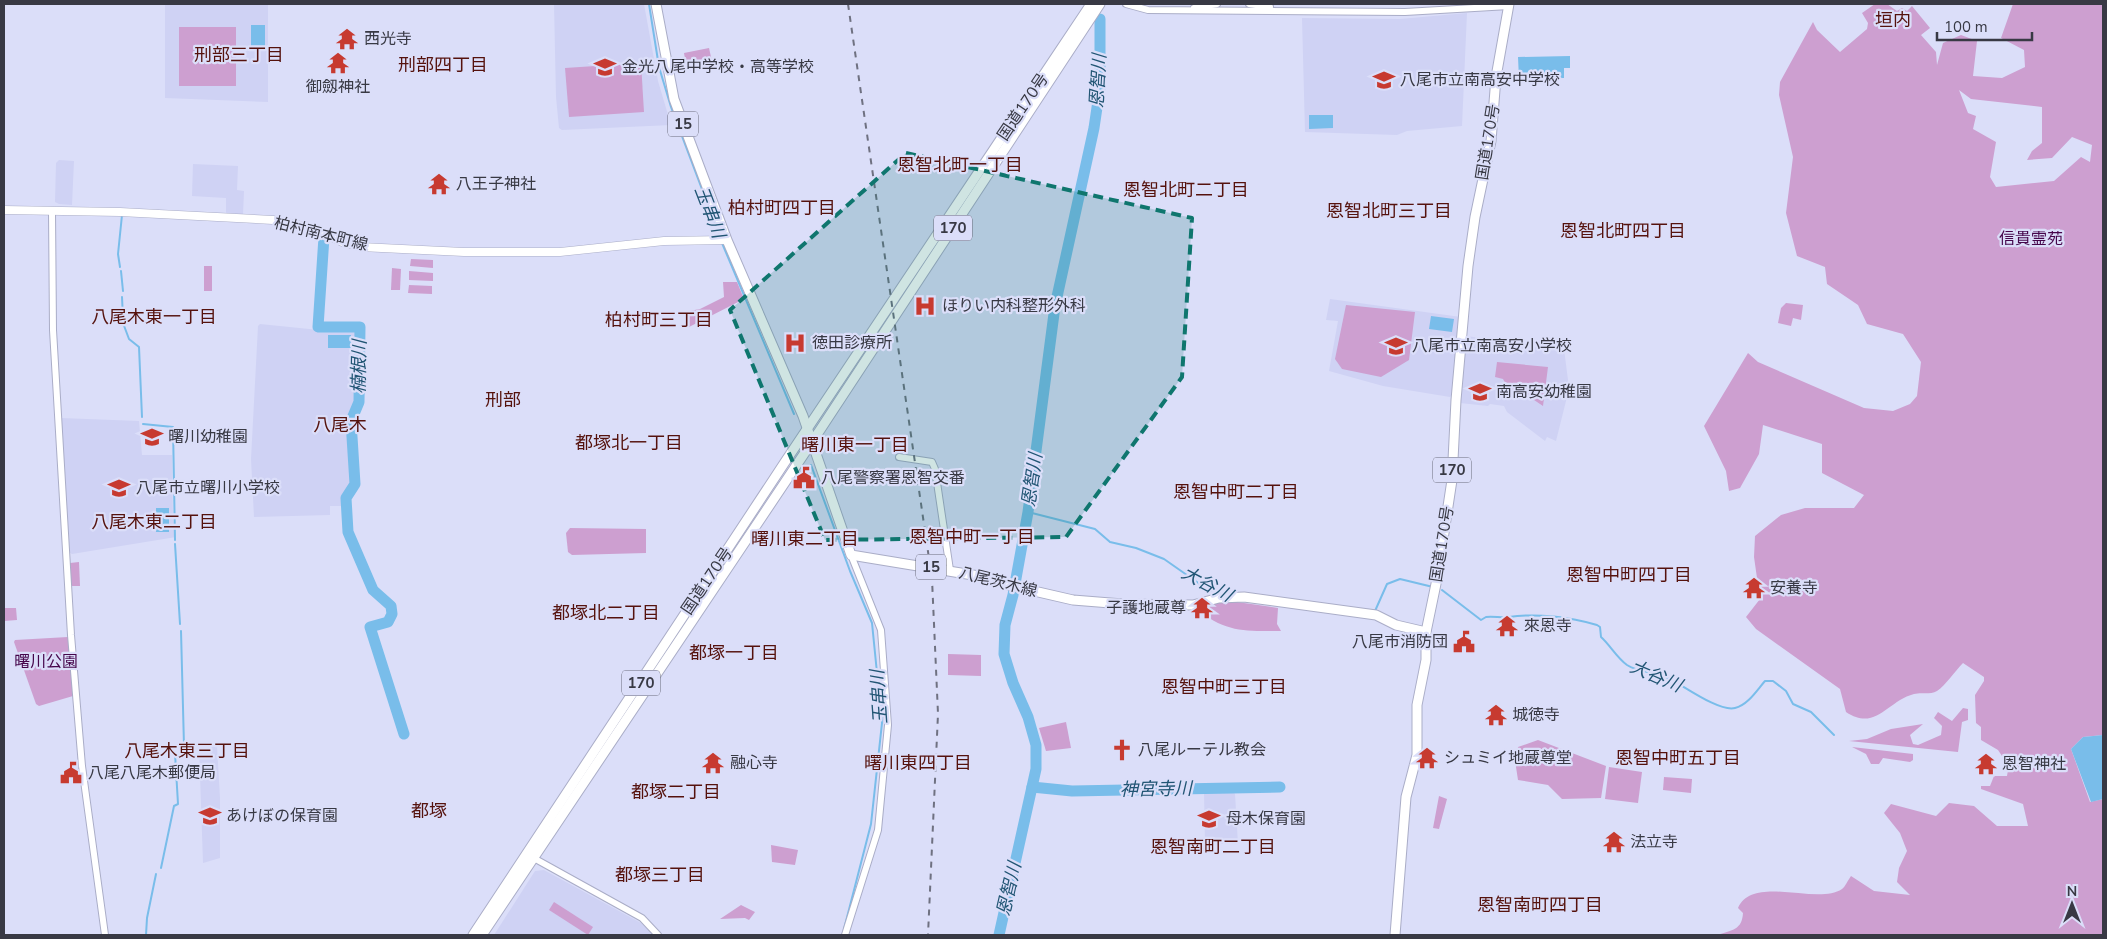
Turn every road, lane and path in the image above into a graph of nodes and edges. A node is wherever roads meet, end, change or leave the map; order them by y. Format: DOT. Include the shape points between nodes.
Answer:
graph roads {
  1 [pos="656,4"];
  2 [pos="1100,4"];
  3 [pos="1126,4"];
  4 [pos="1217,4"];
  5 [pos="1249,4"];
  6 [pos="1509,5"];
  7 [pos="1092,8"];
  8 [pos="1176,10"];
  9 [pos="1300,10"];
  10 [pos="4,210"];
  11 [pos="52,211"];
  12 [pos="727,240"];
  13 [pos="808,430"];
  14 [pos="811,442"];
  15 [pos="899,457"];
  16 [pos="852,555"];
  17 [pos="950,570"];
  18 [pos="1426,632"];
  19 [pos="531,856"];
  20 [pos="105,935"];
  21 [pos="474,935"];
  22 [pos="482,935"];
  23 [pos="658,935"];
  24 [pos="845,935"];
  25 [pos="1395,935"];
  1 -- 12 [label="main road, 15" via="674,99"];
  2 -- 7 [label="main road, 国道170号 / 170"];
  3 -- 8 [label="street" via="1148,10"];
  4 -- 8 [label="street"];
  5 -- 9 [label="street"];
  6 -- 9 [label="street" via="1405,12"];
  6 -- 18 [label="main road, 国道170号 / 170" via="1496,76 1492,141 1469,256 1455,406 1452,480 1438,579"];
  7 -- 13 [label="main road, 国道170号 / 170"];
  7 -- 14 [label="main road, 国道170号 / 170" via="1007,148"];
  8 -- 9 [label="street"];
  10 -- 11 [label="main road, 柏村南本町線"];
  11 -- 12 [label="main road, 柏村南本町線" via="273,220 312,228 361,247 464,252 585,251 664,241"];
  11 -- 20 [label="street" via="54,339 72,634 82,766"];
  12 -- 13 [label="main road, 15"];
  13 -- 14 [label="main road, 15"];
  13 -- 19 [label="main road, 国道170号 / 170" via="686,612"];
  14 -- 16 [label="main road, 15"];
  14 -- 19 [label="main road, 国道170号 / 170"];
  15 -- 17 [label="street" via="932,462"];
  16 -- 17 [label="main road, 八尾茨木線 / 15"];
  16 -- 24 [label="street" via="881,630 888,725 878,830"];
  17 -- 18 [label="main road, 八尾茨木線 / 15" via="1073,600 1193,605 1219,598 1262,599 1376,615 1396,625"];
  18 -- 25 [label="main road, 国道170号 / 170" via="1426,660 1417,705 1417,755 1406,797"];
  19 -- 21 [label="main road, 国道170号 / 170"];
  19 -- 22 [label="main road, 国道170号 / 170"];
  19 -- 23 [label="street" via="642,918"];
}
